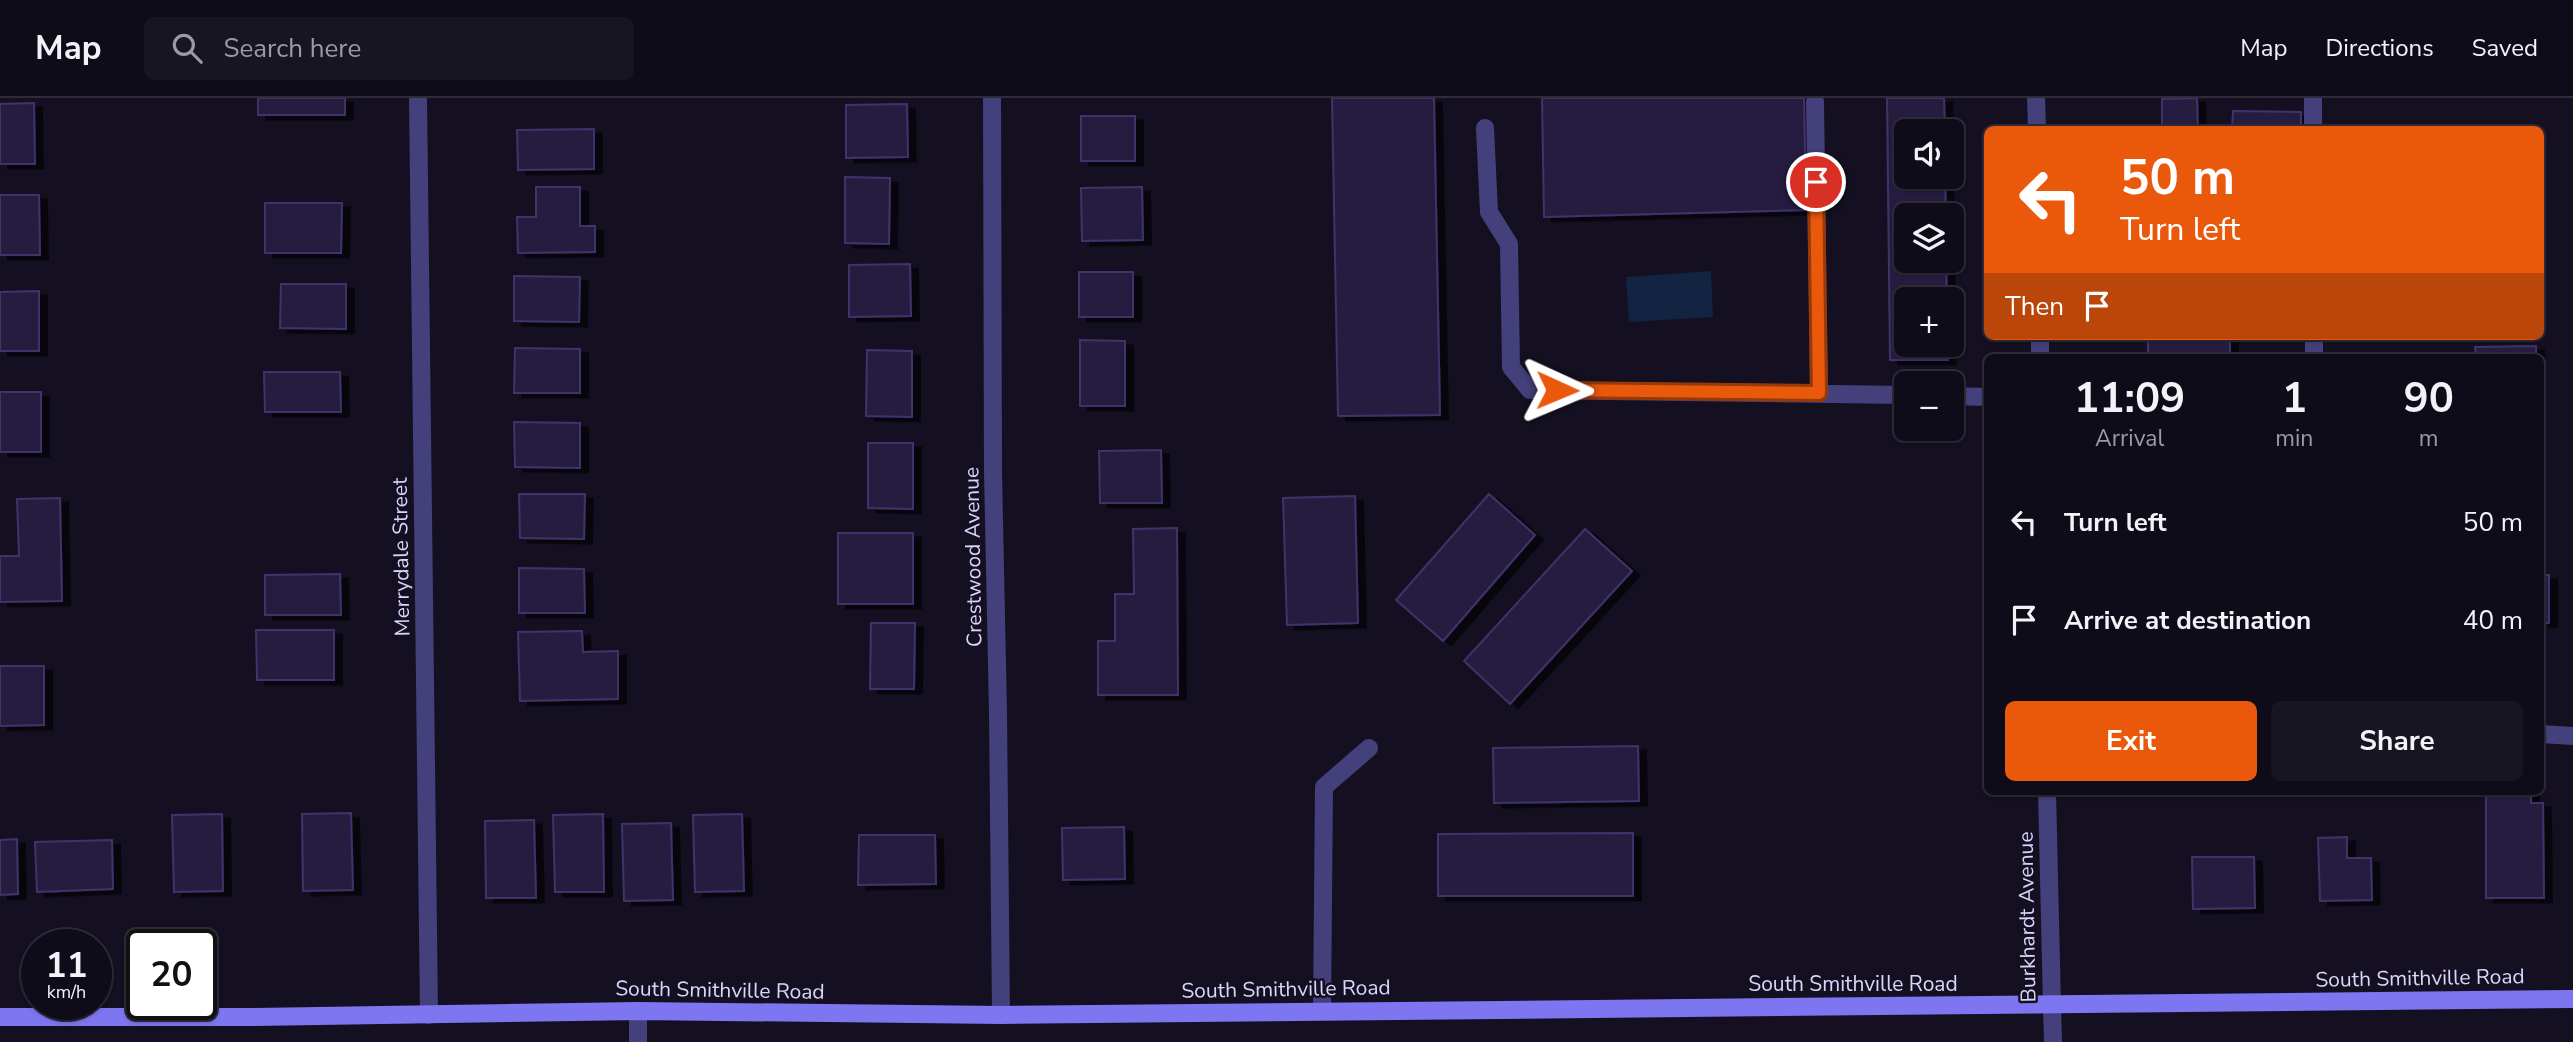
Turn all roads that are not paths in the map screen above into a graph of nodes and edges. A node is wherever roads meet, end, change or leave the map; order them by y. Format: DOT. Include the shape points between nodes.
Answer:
graph roads {
  1 [pos="418,98"];
  2 [pos="992,98"];
  3 [pos="2036,98"];
  4 [pos="2313,98"];
  5 [pos="1815,102"];
  6 [pos="2037,126"];
  7 [pos="2314,126"];
  8 [pos="1485,128"];
  9 [pos="1819,393"];
  10 [pos="1894,395"];
  11 [pos="1964,396"];
  12 [pos="1984,397"];
  13 [pos="2544,734"];
  14 [pos="2573,736"];
  15 [pos="1369,748"];
  16 [pos="2047,795"];
  17 [pos="2573,999"];
  18 [pos="2052,1006"];
  19 [pos="638,1011"];
  20 [pos="1322,1011"];
  21 [pos="429,1015"];
  22 [pos="1001,1015"];
  23 [pos="0,1017"];
  24 [pos="638,1042"];
  25 [pos="2053,1042"];
  1 -- 21 [label="street, Merrydale Street"];
  2 -- 22 [label="street, Crestwood Avenue"];
  3 -- 6 [label="street"];
  4 -- 7 [label="street"];
  5 -- 9 [label="street"];
  8 -- 9 [label="street" via="1489,212 1509,244 1511,367 1530,390"];
  9 -- 10 [label="street"];
  11 -- 12 [label="street"];
  13 -- 14 [label="street"];
  15 -- 20 [label="street" via="1324,787"];
  16 -- 18 [label="street, Burkhardt Avenue"];
  17 -- 18 [label="main road, South Smithville Road"];
  18 -- 20 [label="main road, South Smithville Road"];
  18 -- 25 [label="street, Burkhardt Avenue"];
  19 -- 21 [label="main road, South Smithville Road"];
  19 -- 22 [label="main road, South Smithville Road"];
  19 -- 24 [label="street"];
  20 -- 22 [label="main road, South Smithville Road"];
  21 -- 23 [label="main road, South Smithville Road"];
}
